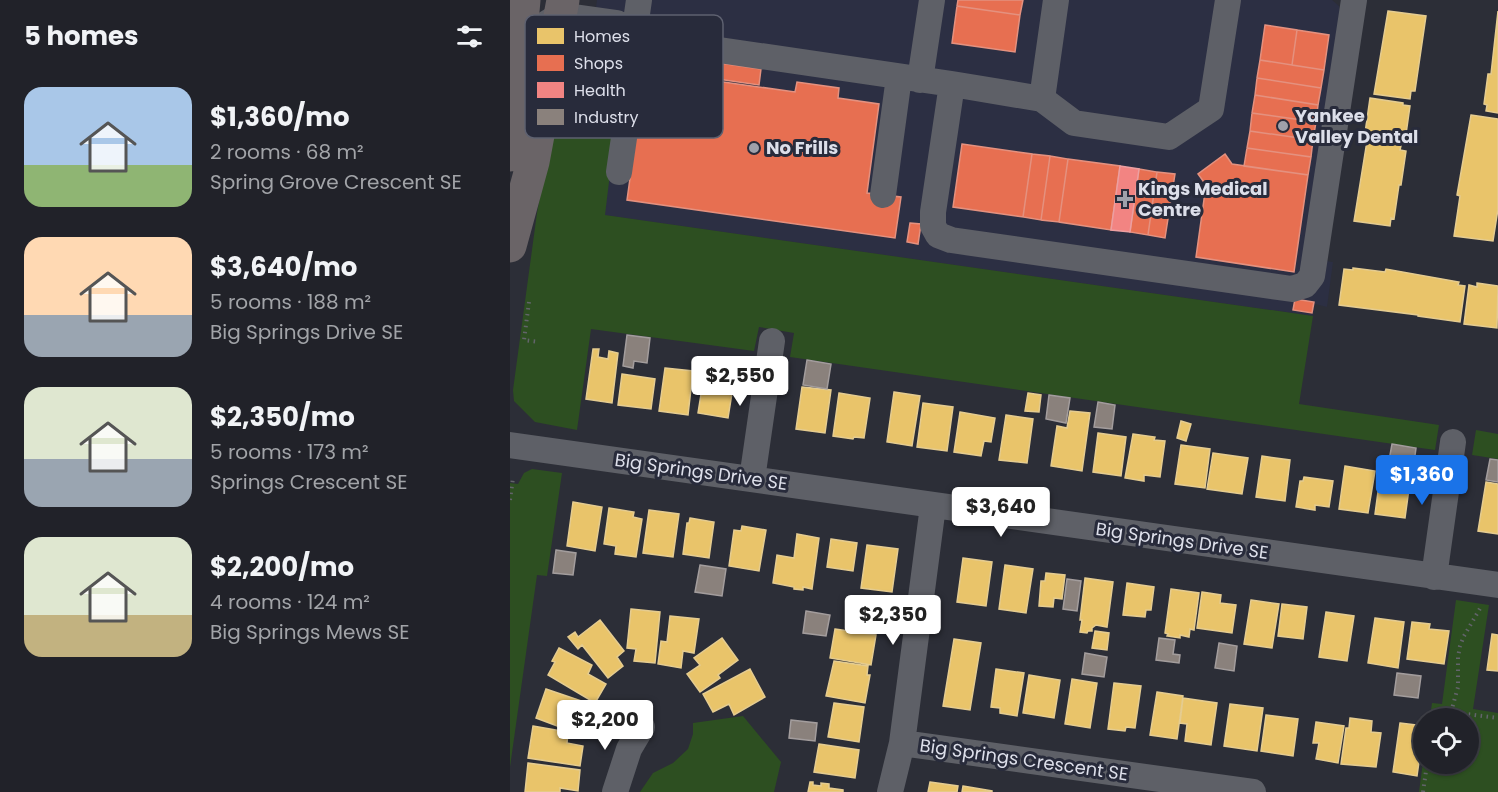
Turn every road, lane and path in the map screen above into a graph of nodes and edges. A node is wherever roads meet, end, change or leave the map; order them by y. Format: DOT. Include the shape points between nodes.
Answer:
graph roads {
  1 [pos="524,0"];
  2 [pos="639,0"];
  3 [pos="932,0"];
  4 [pos="1056,0"];
  5 [pos="1228,0"];
  6 [pos="1354,0"];
  7 [pos="562,8"];
  8 [pos="588,15"];
  9 [pos="638,15"];
  10 [pos="525,36"];
  11 [pos="521,39"];
  12 [pos="723,51"];
  13 [pos="910,78"];
  14 [pos="952,84"];
  15 [pos="1042,99"];
  16 [pos="537,138"];
  17 [pos="623,138"];
  18 [pos="510,155"];
  19 [pos="619,172"];
  20 [pos="884,195"];
  21 [pos="510,246"];
  22 [pos="529,302"];
  23 [pos="772,341"];
  24 [pos="539,342"];
  25 [pos="1453,442"];
  26 [pos="510,445"];
  27 [pos="513,478"];
  28 [pos="752,478"];
  29 [pos="510,500"];
  30 [pos="933,506"];
  31 [pos="1434,576"];
  32 [pos="1493,584"];
  33 [pos="1452,708"];
  34 [pos="1479,716"];
  35 [pos="1498,718"];
  36 [pos="642,727"];
  37 [pos="902,743"];
  38 [pos="1426,774"];
  39 [pos="615,792"];
  40 [pos="890,792"];
  41 [pos="1253,792"];
  42 [pos="1423,792"];
  1 -- 11 [label="main road"];
  2 -- 9 [label="street"];
  3 -- 13 [label="street"];
  4 -- 15 [label="street"];
  5 -- 15 [label="street" via="1211,109 1169,137 1074,123"];
  6 -- 14 [label="street" via="1312,276 1305,285 1292,289 938,236 933,212"];
  7 -- 8 [label="street"];
  10 -- 11 [label="street"];
  11 -- 18 [label="main road"];
  12 -- 13 [label="street"];
  13 -- 14 [label="street"];
  13 -- 20 [label="street"];
  14 -- 15 [label="street"];
  16 -- 21 [label="main road"];
  17 -- 19 [label="street"];
  22 -- 24 [label="path" via="524,340"];
  23 -- 28 [label="street"];
  25 -- 31 [label="street"];
  26 -- 28 [label="street, Big Springs Drive SE"];
  27 -- 29 [label="path"];
  28 -- 30 [label="street, Big Springs Drive SE"];
  30 -- 31 [label="street, Big Springs Drive SE"];
  30 -- 37 [label="street"];
  31 -- 32 [label="street, Big Springs Drive SE"];
  32 -- 33 [label="path" via="1460,646 1458,687"];
  34 -- 35 [label="path"];
  36 -- 39 [label="street" via="628,749"];
  37 -- 40 [label="street"];
  37 -- 41 [label="street, Big Springs Crescent SE"];
  38 -- 42 [label="path"];
}
